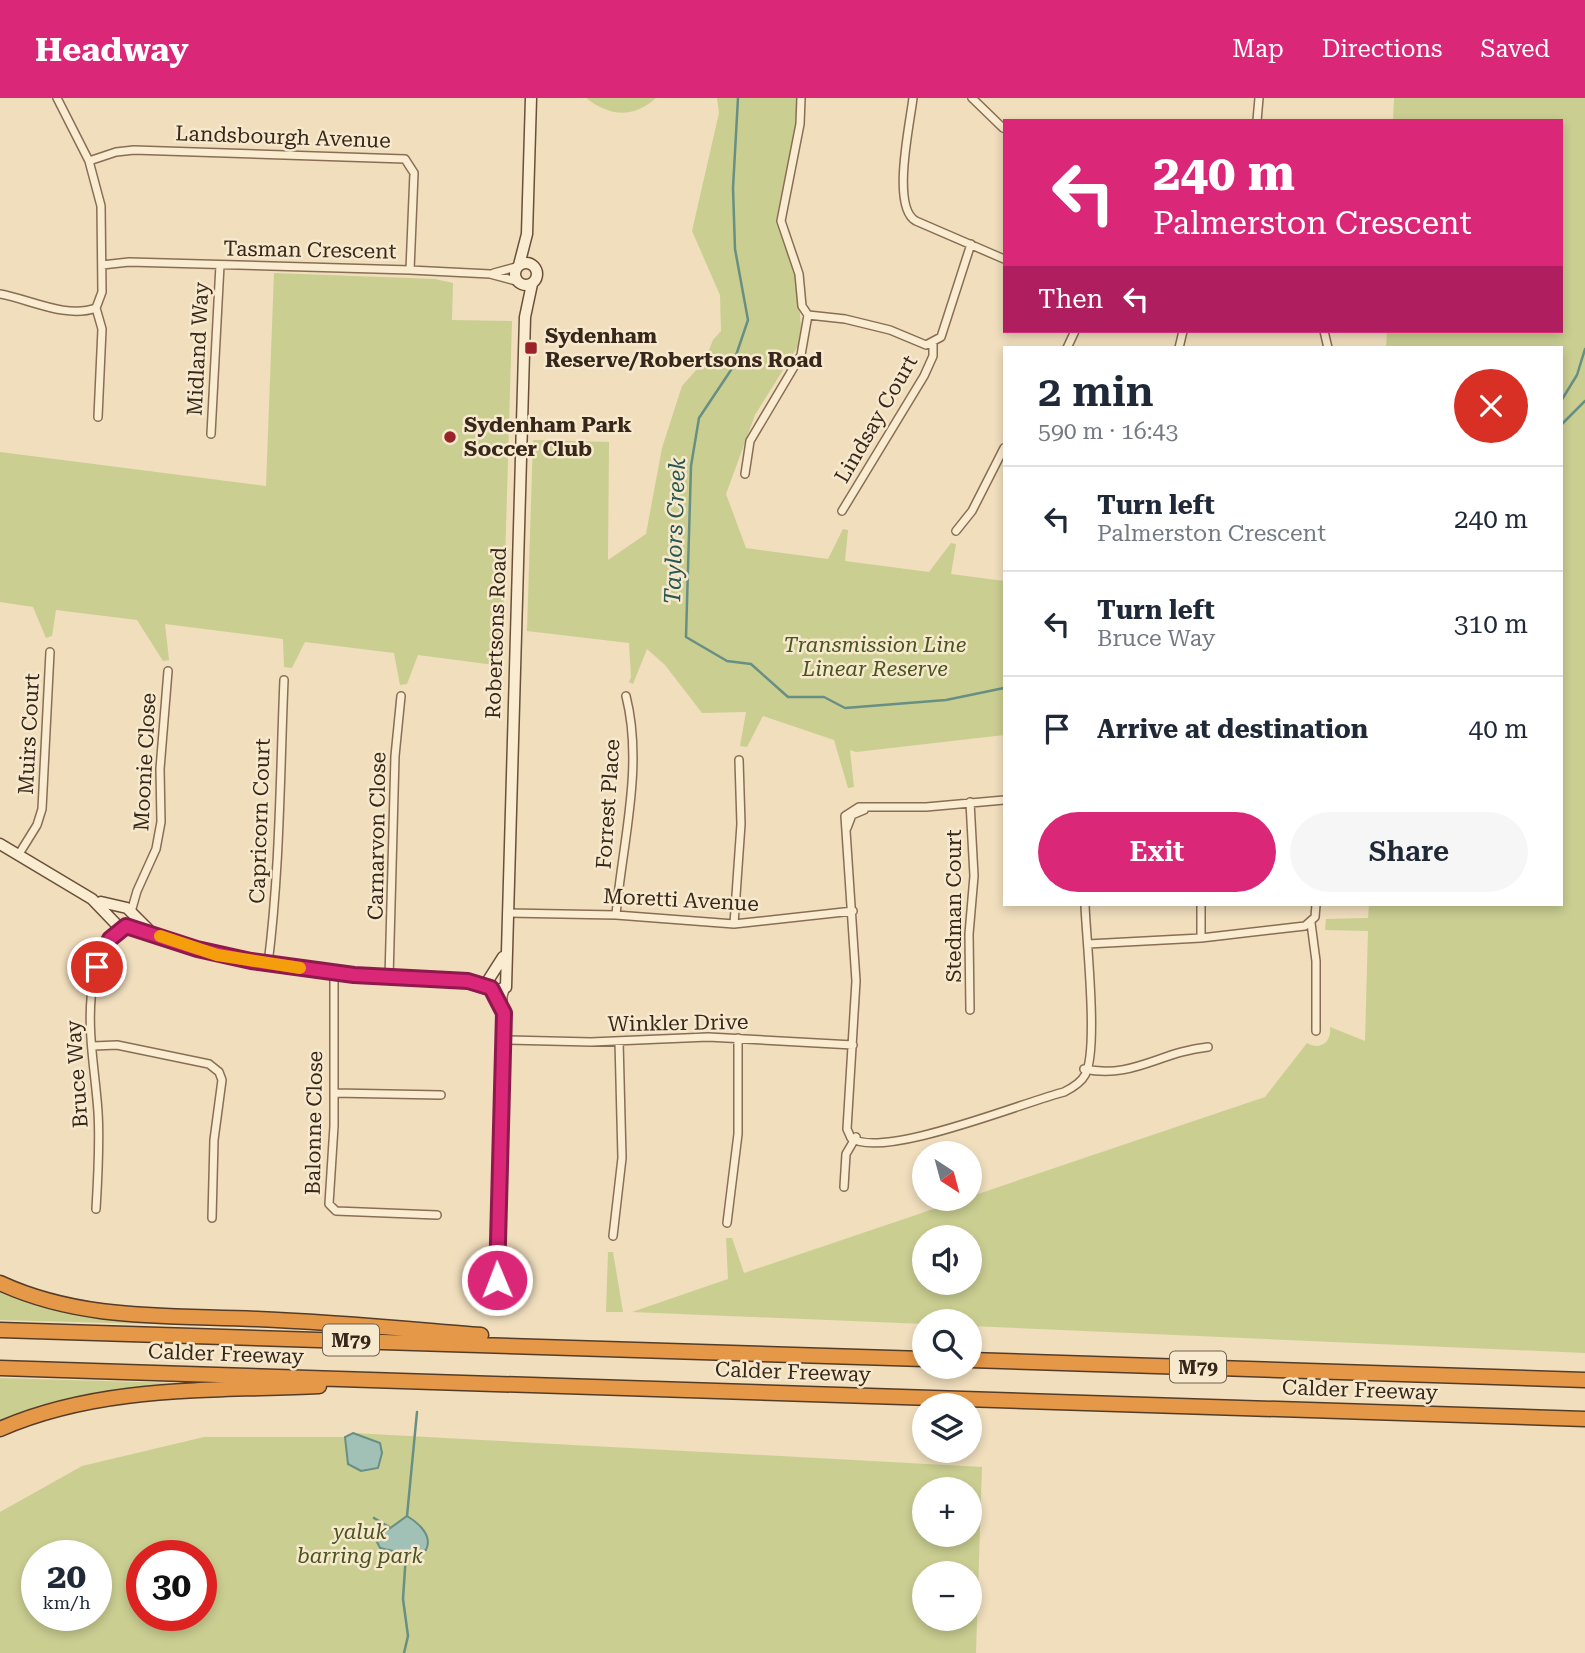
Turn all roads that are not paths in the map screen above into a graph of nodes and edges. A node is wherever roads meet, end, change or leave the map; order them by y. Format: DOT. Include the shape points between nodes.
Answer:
graph roads {
  1 [pos="58,98"];
  2 [pos="531,98"];
  3 [pos="801,98"];
  4 [pos="913,98"];
  5 [pos="972,98"];
  6 [pos="1259,98"];
  7 [pos="1257,119"];
  8 [pos="1003,128"];
  9 [pos="89,161"];
  10 [pos="527,234"];
  11 [pos="971,244"];
  12 [pos="1003,259"];
  13 [pos="103,261"];
  14 [pos="220,265"];
  15 [pos="533,265"];
  16 [pos="518,266"];
  17 [pos="410,270"];
  18 [pos="490,274"];
  19 [pos="517,282"];
  20 [pos="532,284"];
  21 [pos="0,294"];
  22 [pos="96,308"];
  23 [pos="808,315"];
  24 [pos="525,317"];
  25 [pos="933,344"];
  26 [pos="98,417"];
  27 [pos="211,434"];
  28 [pos="1003,450"];
  29 [pos="745,474"];
  30 [pos="842,511"];
  31 [pos="956,531"];
  32 [pos="50,652"];
  33 [pos="168,671"];
  34 [pos="284,680"];
  35 [pos="401,696"];
  36 [pos="626,696"];
  37 [pos="739,760"];
  38 [pos="1003,800"];
  39 [pos="970,803"];
  40 [pos="0,844"];
  41 [pos="19,854"];
  42 [pos="137,891"];
  43 [pos="1084,906"];
  44 [pos="1201,906"];
  45 [pos="1316,906"];
  46 [pos="853,911"];
  47 [pos="507,912"];
  48 [pos="116,913"];
  49 [pos="616,915"];
  50 [pos="128,920"];
  51 [pos="1311,923"];
  52 [pos="734,924"];
  53 [pos="1201,938"];
  54 [pos="110,939"];
  55 [pos="1088,944"];
  56 [pos="505,951"];
  57 [pos="268,964"];
  58 [pos="334,974"];
  59 [pos="389,978"];
  60 [pos="507,980"];
  61 [pos="492,981"];
  62 [pos="971,1010"];
  63 [pos="504,1013"];
  64 [pos="1316,1031"];
  65 [pos="738,1038"];
  66 [pos="503,1040"];
  67 [pos="619,1041"];
  68 [pos="853,1045"];
  69 [pos="93,1046"];
  70 [pos="1208,1047"];
  71 [pos="1086,1069"];
  72 [pos="334,1093"];
  73 [pos="441,1096"];
  74 [pos="855,1138"];
  75 [pos="844,1187"];
  76 [pos="96,1209"];
  77 [pos="437,1215"];
  78 [pos="212,1218"];
  79 [pos="727,1223"];
  80 [pos="613,1236"];
  81 [pos="497,1280"];
  82 [pos="0,1283"];
  83 [pos="0,1330"];
  84 [pos="702,1352"];
  85 [pos="912,1359"];
  86 [pos="982,1360"];
  87 [pos="0,1368"];
  88 [pos="1585,1380"];
  89 [pos="432,1382"];
  90 [pos="1585,1419"];
  91 [pos="0,1429"];
  1 -- 9 [label="street"];
  2 -- 10 [label="street"];
  3 -- 23 [label="street" via="781,221"];
  4 -- 11 [label="street" via="902,195 905,208 910,218"];
  5 -- 8 [label="street"];
  6 -- 7 [label="street"];
  9 -- 13 [label="street" via="102,206"];
  9 -- 17 [label="street, Landsbourgh Avenue" via="134,150 405,159 414,173"];
  10 -- 15 [label="street"];
  10 -- 16 [label="street"];
  11 -- 12 [label="street"];
  11 -- 25 [label="street, Lindsay Court" via="941,337"];
  13 -- 14 [label="street, Tasman Crescent"];
  13 -- 22 [label="street" via="102,292"];
  14 -- 17 [label="street, Tasman Crescent"];
  14 -- 27 [label="street, Midland Way"];
  15 -- 16 [label="street"];
  15 -- 20 [label="street, Robertsons Road" via="537,275"];
  16 -- 18 [label="street, Tasman Crescent"];
  16 -- 19 [label="street, Robertsons Road"];
  17 -- 18 [label="street, Tasman Crescent"];
  18 -- 19 [label="street, Tasman Crescent"];
  19 -- 20 [label="street"];
  19 -- 24 [label="street, Robertsons Road"];
  20 -- 24 [label="street, Robertsons Road"];
  21 -- 22 [label="street" via="62,309"];
  22 -- 26 [label="street" via="102,329"];
  23 -- 25 [label="street" via="845,319"];
  23 -- 29 [label="street" via="801,355 750,441"];
  24 -- 47 [label="street, Robertsons Road"];
  25 -- 30 [label="street, Lindsay Court" via="924,376"];
  28 -- 31 [label="street" via="972,511"];
  32 -- 41 [label="street, Muirs Court" via="42,809"];
  33 -- 42 [label="street, Moonie Close" via="161,822 156,849"];
  34 -- 57 [label="street, Capricorn Court" via="279,874"];
  35 -- 59 [label="street, Carnarvon Close"];
  36 -- 49 [label="street, Forrest Place" via="631,777"];
  37 -- 52 [label="street" via="741,824"];
  38 -- 39 [label="street"];
  39 -- 46 [label="street" via="866,809 849,815 846,835"];
  39 -- 62 [label="street, Stedman Court" via="974,876 969,934"];
  40 -- 41 [label="street"];
  41 -- 48 [label="street"];
  42 -- 48 [label="street, Moonie Close"];
  42 -- 50 [label="street, Moonie Close"];
  43 -- 55 [label="street"];
  44 -- 53 [label="street"];
  45 -- 51 [label="street"];
  46 -- 52 [label="street, Moretti Avenue"];
  46 -- 68 [label="street"];
  47 -- 49 [label="street, Moretti Avenue"];
  47 -- 56 [label="street, Robertsons Road"];
  48 -- 50 [label="street"];
  48 -- 50 [label="street"];
  48 -- 54 [label="street, Bruce Way"];
  49 -- 52 [label="street, Moretti Avenue"];
  50 -- 54 [label="street, Bruce Way"];
  50 -- 57 [label="street" via="217,955"];
  51 -- 53 [label="street"];
  51 -- 64 [label="street"];
  53 -- 55 [label="street"];
  54 -- 69 [label="street, Bruce Way" via="95,976 89,1011"];
  55 -- 71 [label="street"];
  56 -- 60 [label="street, Robertsons Road"];
  56 -- 61 [label="street, Robertsons Road"];
  57 -- 58 [label="street"];
  58 -- 59 [label="street"];
  58 -- 72 [label="street, Balonne Close"];
  59 -- 61 [label="street"];
  60 -- 61 [label="street"];
  60 -- 61 [label="street" via="501,990"];
  60 -- 63 [label="street"];
  61 -- 63 [label="street"];
  63 -- 66 [label="street"];
  65 -- 67 [label="street, Winkler Drive"];
  65 -- 68 [label="street, Winkler Drive"];
  65 -- 79 [label="street" via="738,1134"];
  66 -- 67 [label="street, Winkler Drive"];
  66 -- 81 [label="street"];
  67 -- 80 [label="street" via="622,1158"];
  68 -- 74 [label="street" via="849,1117"];
  69 -- 76 [label="street, Bruce Way" via="99,1150"];
  69 -- 78 [label="street" via="117,1045 209,1064 219,1072"];
  70 -- 71 [label="street" via="1178,1051 1121,1072"];
  71 -- 74 [label="street" via="1074,1083 1049,1096 939,1132 876,1141"];
  72 -- 73 [label="street"];
  72 -- 77 [label="street, Balonne Close" via="331,1207 336,1211"];
  74 -- 75 [label="street" via="846,1154"];
  82 -- 84 [label="highway" via="60,1305 106,1313 382,1326"];
  83 -- 84 [label="highway, Calder Freeway / M79"];
  84 -- 85 [label="highway, Calder Freeway / M79"];
  86 -- 88 [label="highway, Calder Freeway / M79"];
  87 -- 89 [label="highway, Calder Freeway / M79"];
  89 -- 90 [label="highway, Calder Freeway / M79"];
  89 -- 91 [label="highway" via="117,1396 60,1407"];
}
